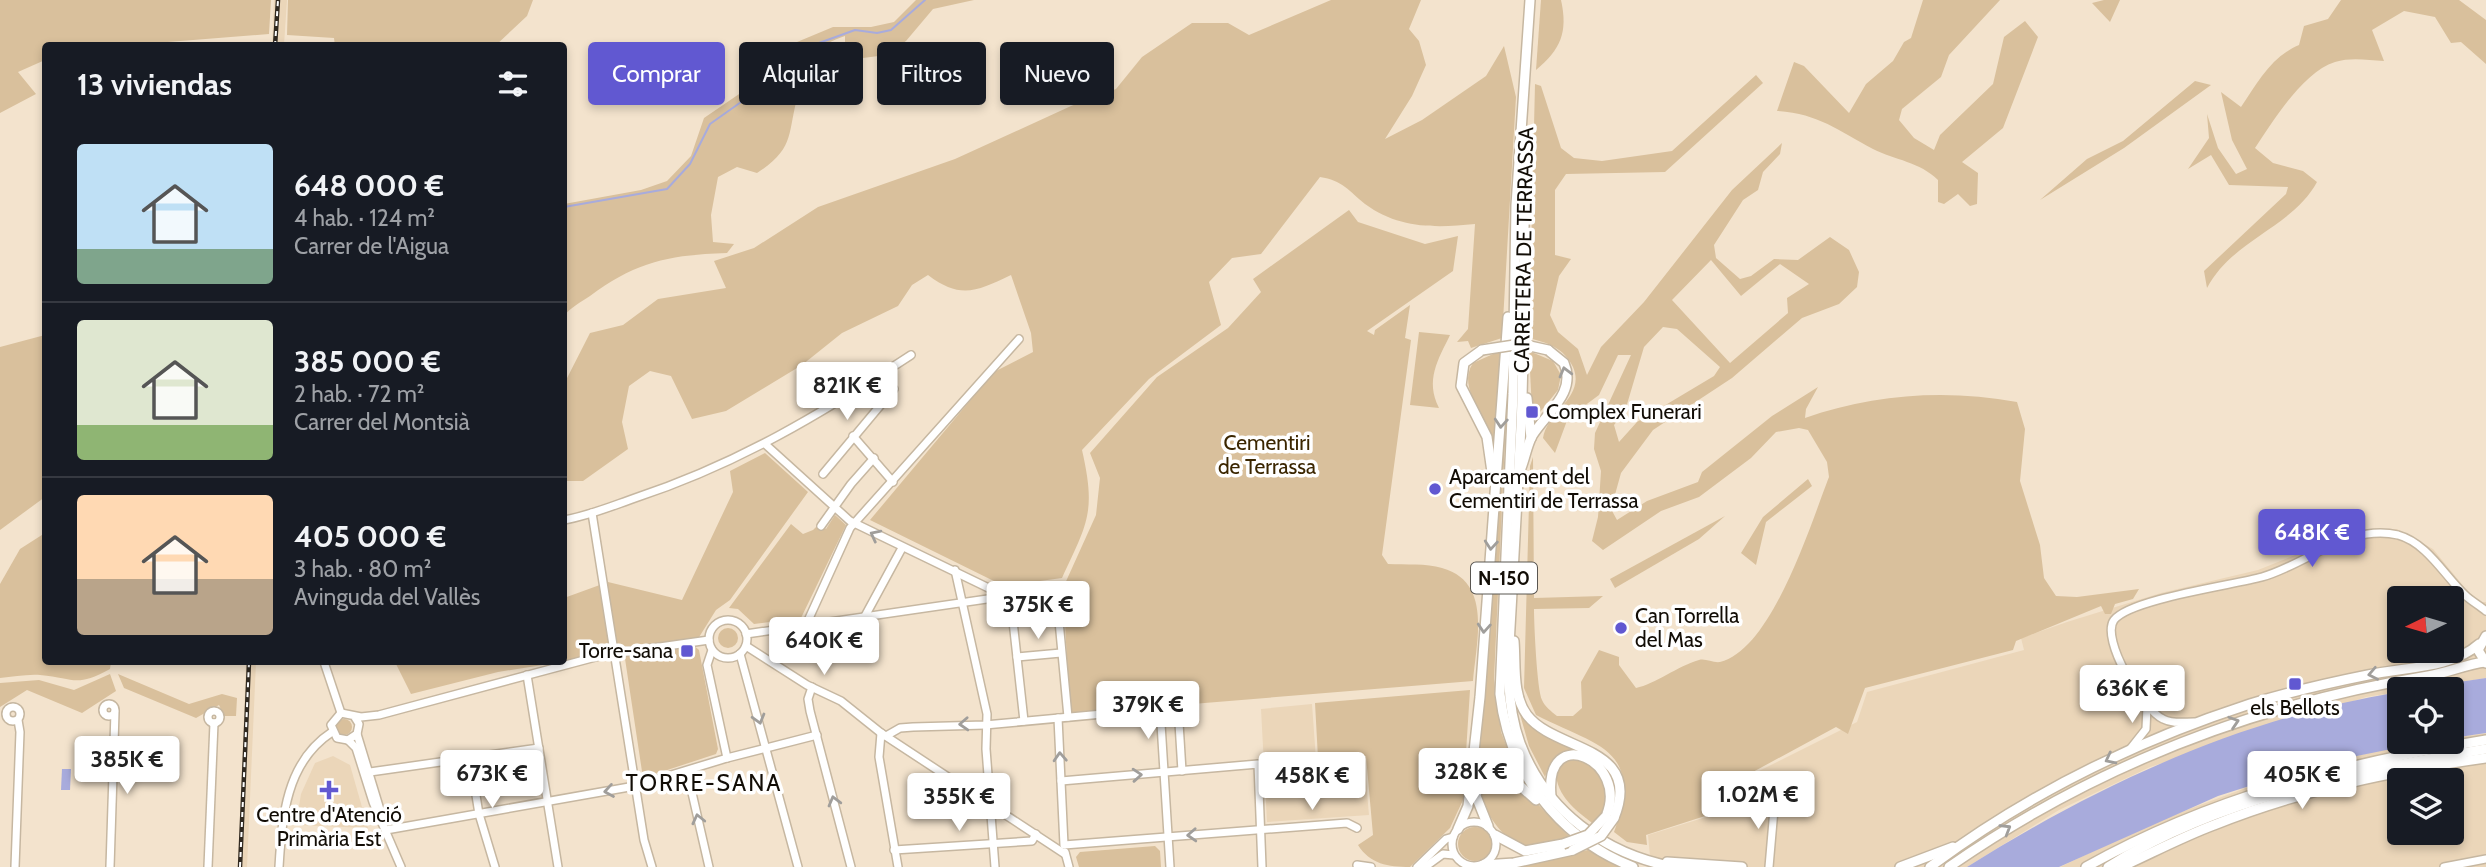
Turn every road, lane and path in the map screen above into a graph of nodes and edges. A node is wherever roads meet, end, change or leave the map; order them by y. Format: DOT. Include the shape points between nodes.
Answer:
graph roads {
  1 [pos="1530,0"];
  2 [pos="1524,94"];
  3 [pos="1514,274"];
  4 [pos="1523,338"];
  5 [pos="1019,339"];
  6 [pos="911,355"];
  7 [pos="894,389"];
  8 [pos="853,436"];
  9 [pos="1531,438"];
  10 [pos="765,444"];
  11 [pos="874,457"];
  12 [pos="1518,473"];
  13 [pos="823,474"];
  14 [pos="893,482"];
  15 [pos="836,507"];
  16 [pos="592,513"];
  17 [pos="1493,516"];
  18 [pos="567,519"];
  19 [pos="854,524"];
  20 [pos="821,526"];
  21 [pos="902,548"];
  22 [pos="955,570"];
  23 [pos="1007,595"];
  24 [pos="962,603"];
  25 [pos="1512,606"];
  26 [pos="2486,611"];
  27 [pos="864,618"];
  28 [pos="806,625"];
  29 [pos="746,634"];
  30 [pos="2483,637"];
  31 [pos="709,640"];
  32 [pos="746,646"];
  33 [pos="712,650"];
  34 [pos="615,653"];
  35 [pos="1061,653"];
  36 [pos="740,654"];
  37 [pos="1017,657"];
  38 [pos="2485,662"];
  39 [pos="325,665"];
  40 [pos="527,675"];
  41 [pos="812,687"];
  42 [pos="2147,706"];
  43 [pos="1160,709"];
  44 [pos="115,712"];
  45 [pos="341,713"];
  46 [pos="379,715"];
  47 [pos="354,716"];
  48 [pos="1068,717"];
  49 [pos="1058,718"];
  50 [pos="18,720"];
  51 [pos="1024,721"];
  52 [pos="2195,722"];
  53 [pos="214,723"];
  54 [pos="359,724"];
  55 [pos="985,725"];
  56 [pos="332,732"];
  57 [pos="357,734"];
  58 [pos="883,734"];
  59 [pos="817,735"];
  60 [pos="348,740"];
  61 [pos="2486,740"];
  62 [pos="538,748"];
  63 [pos="767,748"];
  64 [pos="2131,748"];
  65 [pos="2486,749"];
  66 [pos="470,758"];
  67 [pos="727,758"];
  68 [pos="2486,758"];
  69 [pos="687,771"];
  70 [pos="1182,771"];
  71 [pos="370,772"];
  72 [pos="1164,772"];
  73 [pos="1061,780"];
  74 [pos="635,786"];
  75 [pos="1552,797"];
  76 [pos="1775,798"];
  77 [pos="546,802"];
  78 [pos="990,804"];
  79 [pos="479,814"];
  80 [pos="1610,817"];
  81 [pos="382,821"];
  82 [pos="1561,822"];
  83 [pos="1488,826"];
  84 [pos="1357,828"];
  85 [pos="386,830"];
  86 [pos="1261,831"];
  87 [pos="1455,833"];
  88 [pos="1035,834"];
  89 [pos="1494,835"];
  90 [pos="1168,836"];
  91 [pos="1962,844"];
  92 [pos="993,846"];
  93 [pos="1062,849"];
  94 [pos="894,850"];
  95 [pos="2486,859"];
  96 [pos="1458,861"];
  97 [pos="1654,863"];
  98 [pos="1357,865"];
  99 [pos="1481,866"];
  100 [pos="2114,866"];
  101 [pos="15,867"];
  102 [pos="110,867"];
  103 [pos="208,867"];
  104 [pos="279,867"];
  105 [pos="401,867"];
  106 [pos="495,867"];
  107 [pos="558,867"];
  108 [pos="652,867"];
  109 [pos="709,867"];
  110 [pos="798,867"];
  111 [pos="851,867"];
  112 [pos="898,867"];
  113 [pos="995,867"];
  114 [pos="1069,867"];
  115 [pos="1170,867"];
  116 [pos="1262,867"];
  117 [pos="1371,867"];
  118 [pos="1417,867"];
  119 [pos="1425,867"];
  120 [pos="1633,867"];
  121 [pos="1674,867"];
  122 [pos="1742,867"];
  123 [pos="1769,867"];
  124 [pos="1900,867"];
  125 [pos="1930,867"];
  126 [pos="1949,867"];
  127 [pos="2086,867"];
  128 [pos="2444,867"];
  1 -- 2 [label="main road, CARRETERA DE TERRASSA / N-150"];
  2 -- 3 [label="main road, CARRETERA DE TERRASSA / N-150"];
  2 -- 4 [label="main road, CARRETERA DE TERRASSA / N-150"];
  3 -- 17 [label="main road, one-way"];
  3 -- 82 [label="main road, CARRETERA DE TERRASSA / N-150" via="1500,694 1507,733 1521,767"];
  4 -- 9 [label="main road"];
  4 -- 12 [label="main road, CARRETERA DE TERRASSA / N-150"];
  5 -- 14 [label="street"];
  6 -- 10 [label="street" via="815,418"];
  7 -- 8 [label="street"];
  8 -- 11 [label="street"];
  8 -- 13 [label="street"];
  9 -- 12 [label="main road"];
  9 -- 17 [label="main road, one-way, bridge" via="1564,394 1568,383 1564,363 1548,350 1521,344 1482,350 1464,363 1460,379 1489,446"];
  10 -- 15 [label="street"];
  10 -- 16 [label="street" via="663,489"];
  11 -- 14 [label="street"];
  11 -- 15 [label="street"];
  12 -- 25 [label="main road, CARRETERA DE TERRASSA / N-150"];
  14 -- 19 [label="street"];
  15 -- 19 [label="street"];
  15 -- 20 [label="street"];
  16 -- 18 [label="street"];
  16 -- 34 [label="street"];
  17 -- 87 [label="main road, one-way" via="1470,793"];
  21 -- 19 [label="street, one-way"];
  19 -- 28 [label="street"];
  21 -- 22 [label="street"];
  21 -- 27 [label="street"];
  22 -- 23 [label="street"];
  22 -- 24 [label="street"];
  23 -- 24 [label="street"];
  23 -- 35 [label="street" via="1056,589"];
  23 -- 37 [label="street"];
  24 -- 27 [label="street"];
  24 -- 55 [label="street" via="987,714"];
  25 -- 75 [label="main road, CARRETERA DE TERRASSA / N-150" via="1508,679 1513,718 1527,759"];
  25 -- 80 [label="main road" via="1517,686 1523,708 1540,727 1591,750 1608,765 1619,792"];
  26 -- 42 [label="street" via="2420,547 2399,536 2346,540 2266,576 2122,613 2112,623 2112,646"];
  27 -- 28 [label="street"];
  28 -- 29 [label="street"];
  29 -- 31 [label="street" via="737,622 723,620 711,629"];
  29 -- 32 [label="street"];
  30 -- 38 [label="main road" via="2479,655"];
  30 -- 52 [label="main road, one-way" via="2452,660 2316,686"];
  31 -- 33 [label="street"];
  31 -- 34 [label="street"];
  32 -- 36 [label="street"];
  32 -- 41 [label="street"];
  33 -- 36 [label="street" via="725,658"];
  33 -- 67 [label="street" via="707,665"];
  34 -- 40 [label="street"];
  34 -- 74 [label="street"];
  35 -- 37 [label="street"];
  35 -- 48 [label="street"];
  36 -- 63 [label="street, one-way"];
  37 -- 51 [label="street"];
  126 -- 38 [label="main road, one-way" via="2064,796 2193,735 2307,701"];
  39 -- 45 [label="street"];
  40 -- 46 [label="street"];
  40 -- 62 [label="street"];
  41 -- 58 [label="street" via="847,705"];
  41 -- 59 [label="street" via="808,704"];
  42 -- 52 [label="street" via="2166,721"];
  42 -- 64 [label="street" via="2146,729"];
  43 -- 48 [label="street"];
  43 -- 70 [label="street" via="1178,707"];
  43 -- 72 [label="street"];
  44 -- 102 [label="street"];
  45 -- 47 [label="street"];
  45 -- 56 [label="street" via="334,719"];
  46 -- 47 [label="street"];
  46 -- 54 [label="street"];
  47 -- 54 [label="street"];
  48 -- 49 [label="street"];
  49 -- 51 [label="street"];
  73 -- 49 [label="street, one-way"];
  50 -- 101 [label="street"];
  51 -- 55 [label="street"];
  52 -- 64 [label="main road"];
  53 -- 103 [label="street"];
  54 -- 57 [label="street"];
  55 -- 58 [label="street, one-way" via="900,728"];
  55 -- 78 [label="street"];
  56 -- 60 [label="street"];
  56 -- 104 [label="street" via="300,763 290,788"];
  57 -- 60 [label="street"];
  57 -- 71 [label="street"];
  58 -- 78 [label="street"];
  58 -- 94 [label="street" via="879,757"];
  59 -- 63 [label="street"];
  111 -- 59 [label="street, one-way"];
  60 -- 81 [label="street" via="356,748"];
  61 -- 127 [label="main road" via="2383,758 2272,786 2172,824"];
  62 -- 66 [label="street"];
  62 -- 77 [label="street"];
  63 -- 67 [label="street"];
  63 -- 110 [label="street"];
  64 -- 91 [label="main road, one-way" via="2031,800"];
  65 -- 100 [label="main road" via="2385,766 2295,788 2179,831"];
  66 -- 71 [label="street"];
  66 -- 79 [label="street"];
  67 -- 69 [label="street"];
  68 -- 100 [label="main road" via="2358,781 2290,799 2214,824"];
  69 -- 74 [label="street"];
  109 -- 69 [label="street, one-way"];
  70 -- 72 [label="street"];
  70 -- 86 [label="street" via="1258,765"];
  71 -- 81 [label="street"];
  73 -- 72 [label="street, one-way"];
  72 -- 90 [label="street"];
  73 -- 93 [label="street"];
  74 -- 77 [label="street, one-way"];
  74 -- 108 [label="street"];
  75 -- 80 [label="main road" via="1551,774 1557,761 1571,755 1584,757 1597,764 1609,783"];
  75 -- 97 [label="main road, CARRETERA DE TERRASSA / N-150" via="1588,832"];
  76 -- 123 [label="street"];
  77 -- 79 [label="street"];
  77 -- 107 [label="street"];
  78 -- 88 [label="street"];
  78 -- 92 [label="street"];
  79 -- 85 [label="street"];
  79 -- 106 [label="street"];
  80 -- 89 [label="main road, bridge" via="1593,832 1525,851"];
  80 -- 99 [label="main road, bridge" via="1601,836 1573,850"];
  81 -- 85 [label="street"];
  82 -- 83 [label="main road" via="1518,782 1500,774 1486,779 1476,792 1476,804"];
  82 -- 120 [label="main road, CARRETERA DE TERRASSA / N-150" via="1593,848"];
  83 -- 87 [label="street" via="1476,821"];
  83 -- 89 [label="street"];
  84 -- 86 [label="street" via="1347,823"];
  85 -- 105 [label="street"];
  86 -- 90 [label="street, one-way"];
  86 -- 116 [label="street"];
  87 -- 96 [label="street"];
  87 -- 118 [label="street"];
  88 -- 92 [label="street" via="1032,841"];
  88 -- 93 [label="street"];
  89 -- 99 [label="street" via="1494,855"];
  90 -- 93 [label="street"];
  90 -- 115 [label="street"];
  91 -- 124 [label="main road"];
  91 -- 125 [label="main road"];
  92 -- 94 [label="street"];
  92 -- 113 [label="street"];
  93 -- 114 [label="street"];
  94 -- 112 [label="street"];
  95 -- 128 [label="street"];
  96 -- 99 [label="street"];
  96 -- 119 [label="street" via="1443,854"];
  97 -- 121 [label="main road, CARRETERA DE TERRASSA / N-150"];
  97 -- 122 [label="main road"];
  98 -- 117 [label="street"];
}
